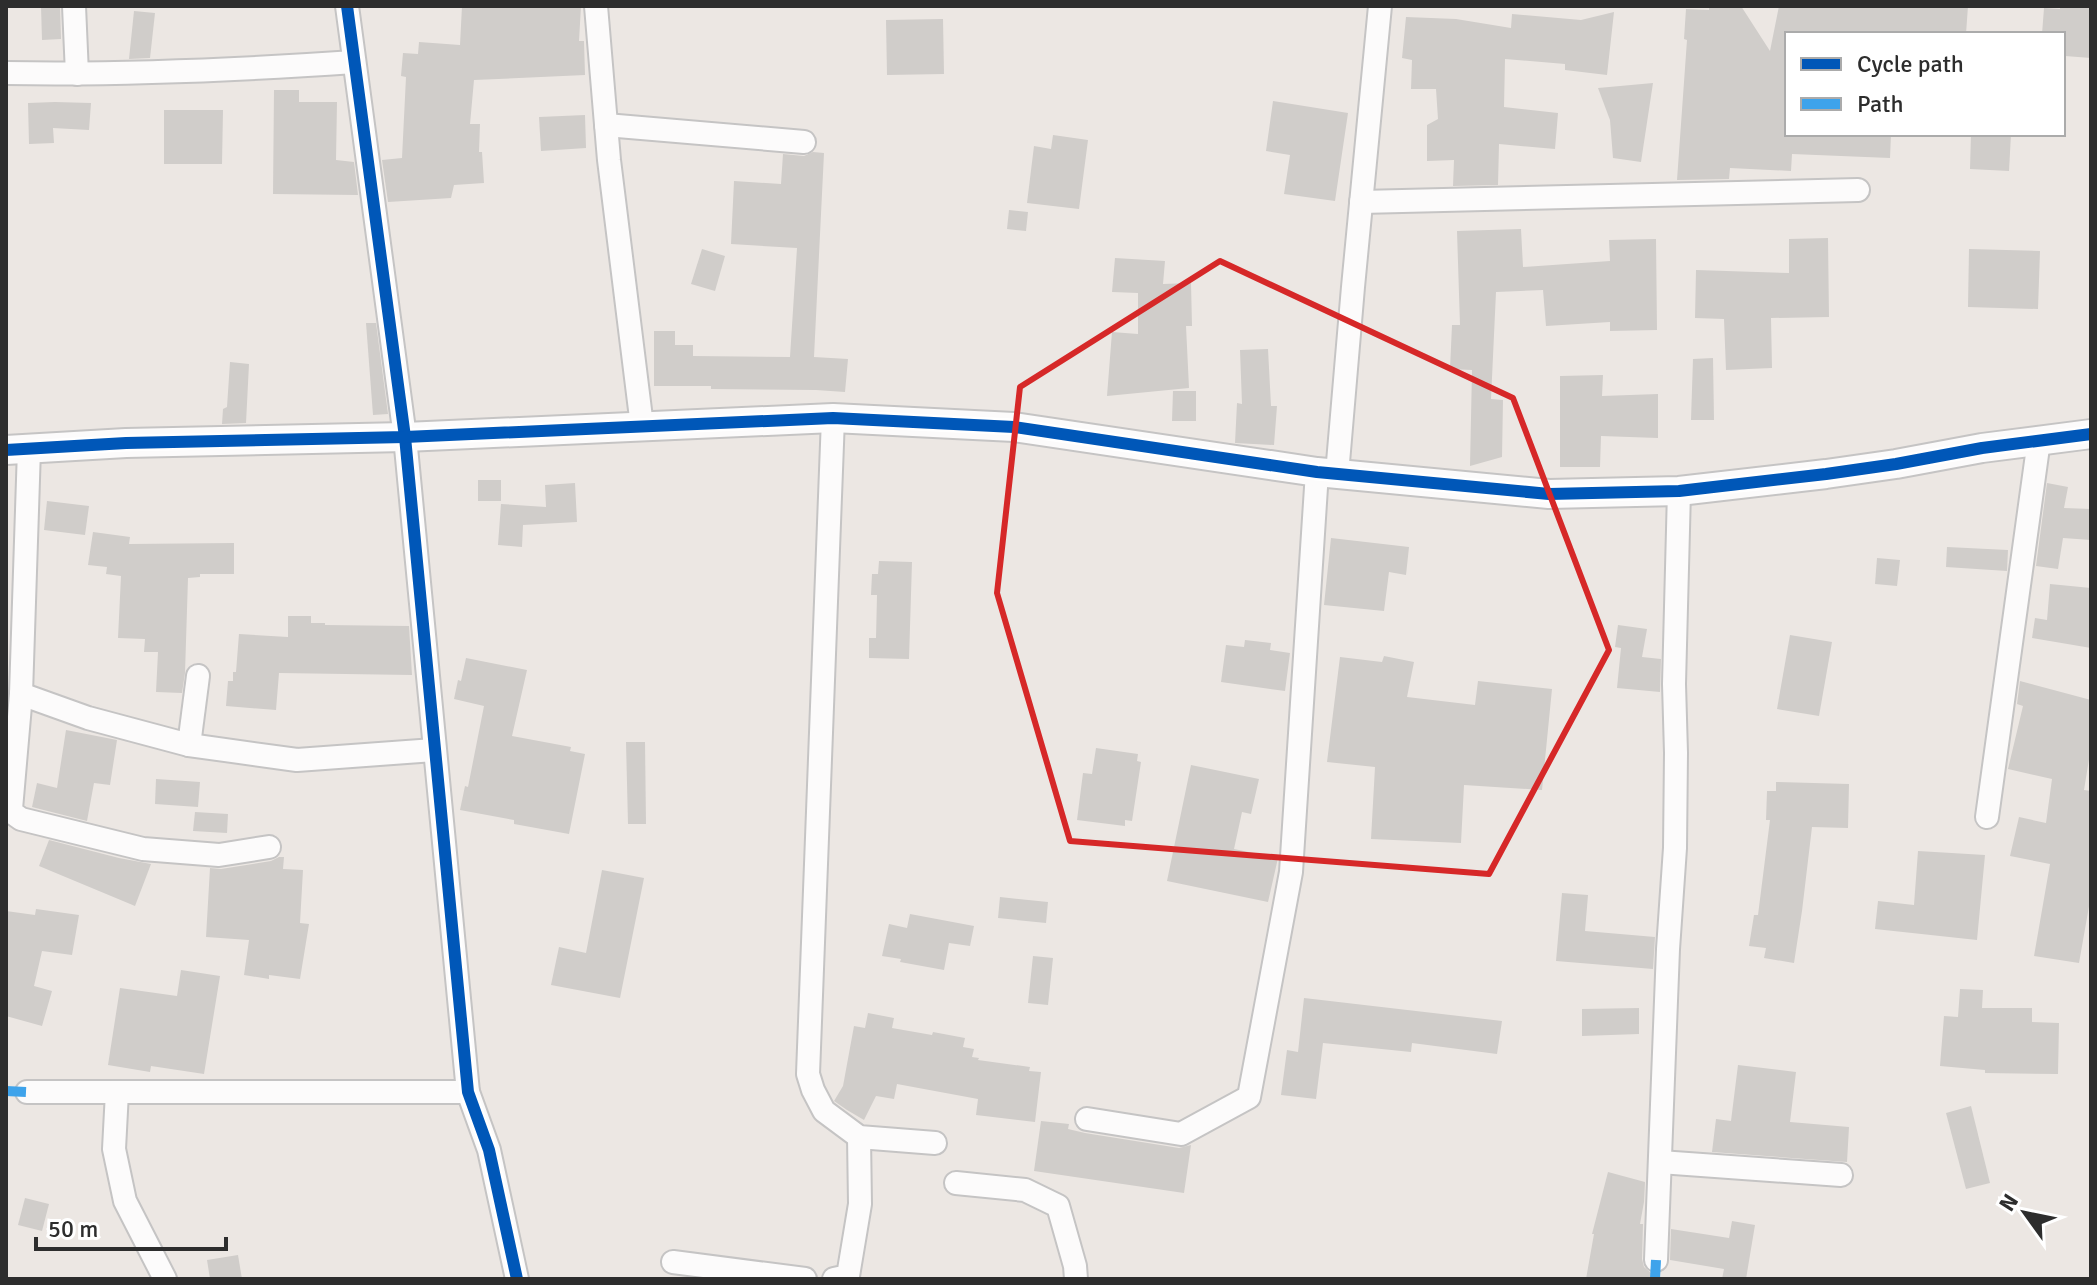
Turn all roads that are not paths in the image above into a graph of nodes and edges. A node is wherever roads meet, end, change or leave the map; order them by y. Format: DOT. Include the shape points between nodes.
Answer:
graph roads {
  1 [pos="74,6"];
  2 [pos="347,6"];
  3 [pos="596,6"];
  4 [pos="1380,6"];
  5 [pos="354,62"];
  6 [pos="6,73"];
  7 [pos="77,74"];
  8 [pos="606,125"];
  9 [pos="804,142"];
  10 [pos="1858,190"];
  11 [pos="1361,202"];
  12 [pos="833,418"];
  13 [pos="642,426"];
  14 [pos="2091,434"];
  15 [pos="405,437"];
  16 [pos="2039,440"];
  17 [pos="18,449"];
  18 [pos="1327,473"];
  19 [pos="1679,491"];
  20 [pos="198,676"];
  21 [pos="21,694"];
  22 [pos="189,745"];
  23 [pos="434,750"];
  24 [pos="1987,817"];
  25 [pos="269,847"];
  26 [pos="27,1092"];
  27 [pos="117,1092"];
  28 [pos="468,1092"];
  29 [pos="1087,1119"];
  30 [pos="859,1137"];
  31 [pos="935,1143"];
  32 [pos="1660,1162"];
  33 [pos="1841,1175"];
  34 [pos="956,1183"];
  35 [pos="1656,1260"];
  36 [pos="673,1262"];
  37 [pos="165,1279"];
  38 [pos="517,1279"];
  39 [pos="805,1279"];
  40 [pos="834,1279"];
  41 [pos="1076,1279"];
  1 -- 7 [label="street"];
  2 -- 5 [label="street"];
  3 -- 8 [label="street"];
  4 -- 11 [label="street"];
  5 -- 7 [label="street"];
  5 -- 15 [label="street"];
  6 -- 7 [label="street"];
  8 -- 9 [label="street"];
  8 -- 13 [label="street"];
  10 -- 11 [label="street"];
  11 -- 18 [label="street"];
  12 -- 13 [label="street"];
  12 -- 18 [label="street" via="1014,427"];
  12 -- 30 [label="street" via="808,1074 824,1111"];
  13 -- 15 [label="street"];
  14 -- 16 [label="street"];
  15 -- 17 [label="street"];
  15 -- 23 [label="street"];
  16 -- 19 [label="street"];
  16 -- 24 [label="street"];
  17 -- 21 [label="street"];
  18 -- 19 [label="street" via="1549,494"];
  18 -- 29 [label="street" via="1291,872 1249,1097 1181,1134"];
  19 -- 32 [label="street" via="1675,848"];
  20 -- 22 [label="street"];
  21 -- 22 [label="street"];
  21 -- 25 [label="street" via="11,809 21,819 143,849 219,855"];
  22 -- 23 [label="street" via="297,760"];
  23 -- 28 [label="street"];
  26 -- 27 [label="street"];
  27 -- 28 [label="street"];
  27 -- 37 [label="street" via="114,1149 125,1201"];
  28 -- 38 [label="street" via="489,1150"];
  30 -- 31 [label="street"];
  30 -- 40 [label="street" via="860,1204 848,1276"];
  32 -- 33 [label="street"];
  32 -- 35 [label="street"];
  34 -- 41 [label="street" via="1025,1190 1058,1206"];
  36 -- 39 [label="street"];
}
